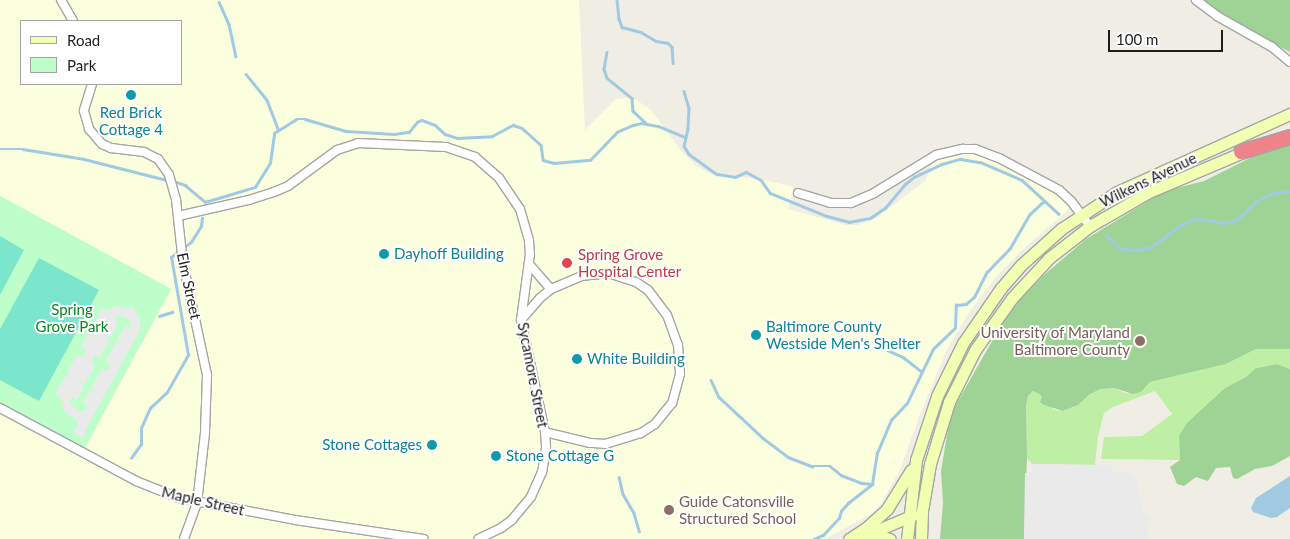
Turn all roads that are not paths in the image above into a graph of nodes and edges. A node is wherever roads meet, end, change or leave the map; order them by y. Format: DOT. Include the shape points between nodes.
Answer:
graph roads {
  1 [pos="60,0"];
  2 [pos="1196,0"];
  3 [pos="71,20"];
  4 [pos="1290,62"];
  5 [pos="92,85"];
  6 [pos="1290,114"];
  7 [pos="1290,130"];
  8 [pos="1290,137"];
  9 [pos="1241,152"];
  10 [pos="798,193"];
  11 [pos="1082,214"];
  12 [pos="178,216"];
  13 [pos="1090,226"];
  14 [pos="528,264"];
  15 [pos="551,289"];
  16 [pos="521,320"];
  17 [pos="0,408"];
  18 [pos="545,432"];
  19 [pos="916,460"];
  20 [pos="197,502"];
  21 [pos="922,511"];
  22 [pos="908,517"];
  23 [pos="184,539"];
  24 [pos="424,539"];
  25 [pos="478,539"];
  26 [pos="849,539"];
  27 [pos="857,539"];
  28 [pos="875,539"];
  29 [pos="890,539"];
  30 [pos="906,539"];
  31 [pos="920,539"];
  1 -- 3 [label="street"];
  2 -- 4 [label="street" via="1217,16 1272,47"];
  5 -- 12 [label="street, Elm Street" via="84,111 89,129 110,148 151,154 164,166 173,186"];
  6 -- 11 [label="main road, Wilkens Avenue" via="1126,187"];
  7 -- 9 [label="main road, Wilkens Avenue"];
  8 -- 9 [label="highway"];
  9 -- 13 [label="main road, Wilkens Avenue" via="1149,192"];
  10 -- 11 [label="street" via="830,203 851,203 874,193 936,155 975,149 1059,190"];
  11 -- 13 [label="street"];
  11 -- 19 [label="main road, Wilkens Avenue" via="1021,265 982,313 949,369"];
  12 -- 14 [label="street, Sycamore Street" via="249,200 288,186 347,146 372,143 446,146 488,166 510,192 526,223"];
  12 -- 20 [label="street, Elm Street" via="181,252 207,375 205,433"];
  13 -- 21 [label="main road, Wilkens Avenue" via="1031,276 975,350 939,431"];
  14 -- 15 [label="street"];
  14 -- 16 [label="street, Sycamore Street"];
  15 -- 16 [label="street"];
  15 -- 18 [label="street" via="568,280 594,273 608,273 636,282 658,301 674,328 680,374 672,403 655,424 641,433 606,444"];
  16 -- 18 [label="street, Sycamore Street"];
  17 -- 20 [label="street, Maple Street" via="136,481 166,494"];
  18 -- 25 [label="street, Sycamore Street" via="542,472 532,497 512,520"];
  19 -- 22 [label="main road, Wilkens Avenue"];
  19 -- 26 [label="main road" via="887,509"];
  20 -- 23 [label="street, Elm Street"];
  20 -- 24 [label="street, Maple Street"];
  21 -- 22 [label="main road"];
  21 -- 31 [label="main road, Wilkens Avenue"];
  22 -- 27 [label="main road"];
  22 -- 30 [label="main road, Wilkens Avenue"];
  28 -- 29 [label="main road"];
}
